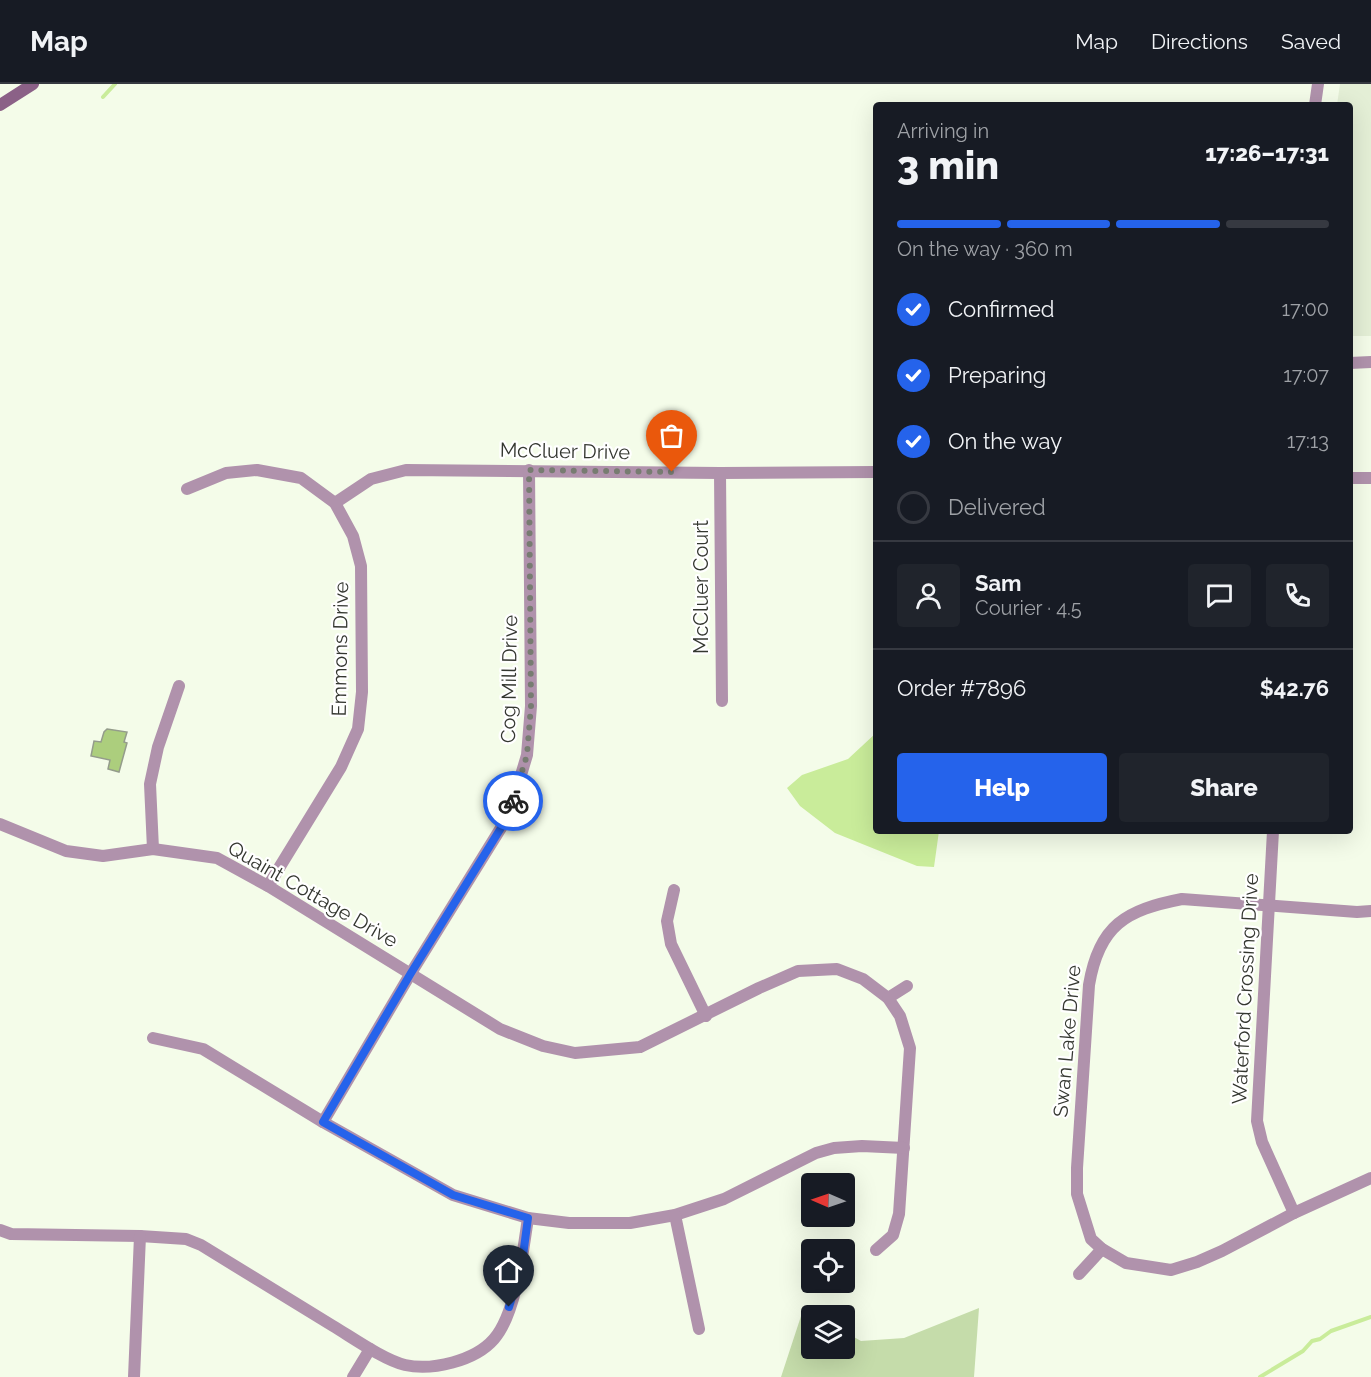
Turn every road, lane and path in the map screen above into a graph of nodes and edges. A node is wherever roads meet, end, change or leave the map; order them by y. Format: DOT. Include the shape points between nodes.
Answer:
graph roads {
  1 [pos="33,84"];
  2 [pos="1318,84"];
  3 [pos="1315,102"];
  4 [pos="0,105"];
  5 [pos="1371,362"];
  6 [pos="1353,363"];
  7 [pos="529,470"];
  8 [pos="873,472"];
  9 [pos="720,473"];
  10 [pos="1353,478"];
  11 [pos="1371,478"];
  12 [pos="187,489"];
  13 [pos="335,503"];
  14 [pos="179,686"];
  15 [pos="722,701"];
  16 [pos="0,824"];
  17 [pos="1273,834"];
  18 [pos="153,849"];
  19 [pos="268,886"];
  20 [pos="674,890"];
  21 [pos="1270,906"];
  22 [pos="1371,911"];
  23 [pos="411,973"];
  24 [pos="906,986"];
  25 [pos="888,998"];
  26 [pos="706,1016"];
  27 [pos="153,1038"];
  28 [pos="323,1122"];
  29 [pos="904,1148"];
  30 [pos="1371,1178"];
  31 [pos="1294,1213"];
  32 [pos="675,1215"];
  33 [pos="528,1218"];
  34 [pos="0,1230"];
  35 [pos="140,1236"];
  36 [pos="876,1250"];
  37 [pos="1102,1250"];
  38 [pos="1079,1274"];
  39 [pos="699,1329"];
  40 [pos="370,1348"];
  41 [pos="134,1377"];
  42 [pos="353,1377"];
  1 -- 4 [label="street"];
  2 -- 3 [label="street"];
  5 -- 6 [label="street"];
  7 -- 9 [label="street, McCluer Drive"];
  7 -- 13 [label="street, McCluer Drive" via="406,470 371,479"];
  7 -- 23 [label="street, Cog Mill Drive" via="531,706 527,755 509,815"];
  8 -- 9 [label="street, McCluer Drive"];
  9 -- 15 [label="street, McCluer Court"];
  10 -- 11 [label="street"];
  12 -- 13 [label="street" via="226,473 257,470 301,478"];
  13 -- 19 [label="street, Emmons Drive" via="353,536 361,566 362,692 358,729 341,767"];
  14 -- 18 [label="street" via="150,784"];
  16 -- 18 [label="street, Quaint Cottage Drive" via="66,851 103,856"];
  17 -- 21 [label="street, Waterford Crossing Drive"];
  18 -- 19 [label="street, Quaint Cottage Drive" via="217,858"];
  19 -- 23 [label="street, Quaint Cottage Drive"];
  20 -- 26 [label="street" via="667,921 671,944"];
  21 -- 22 [label="street, Swan Lake Drive"];
  21 -- 31 [label="street, Waterford Crossing Drive" via="1257,1121 1262,1142"];
  21 -- 37 [label="street, Swan Lake Drive" via="1182,899 1153,905 1116,924 1097,952 1086,1010 1077,1194 1091,1239"];
  23 -- 26 [label="street, Quaint Cottage Drive" via="500,1029 543,1046 575,1053 640,1047"];
  23 -- 28 [label="street, Cog Mill Drive"];
  24 -- 25 [label="street"];
  25 -- 26 [label="street, Quaint Cottage Drive" via="863,979 837,969 798,971"];
  25 -- 29 [label="street, Quaint Cottage Drive" via="900,1016 910,1048"];
  27 -- 28 [label="street" via="204,1049"];
  28 -- 33 [label="street" via="453,1195"];
  29 -- 32 [label="street" via="862,1146 816,1153 723,1199"];
  29 -- 36 [label="street, Quaint Cottage Drive" via="899,1214 893,1235"];
  30 -- 31 [label="street"];
  31 -- 37 [label="street" via="1222,1251 1171,1270 1126,1263"];
  32 -- 33 [label="street" via="630,1223"];
  32 -- 39 [label="street"];
  33 -- 40 [label="street" via="516,1287 494,1340 456,1362 425,1368 402,1364"];
  34 -- 35 [label="street" via="11,1234"];
  35 -- 40 [label="street" via="186,1239 201,1245"];
  35 -- 41 [label="street"];
  37 -- 38 [label="street"];
  40 -- 42 [label="street"];
}
